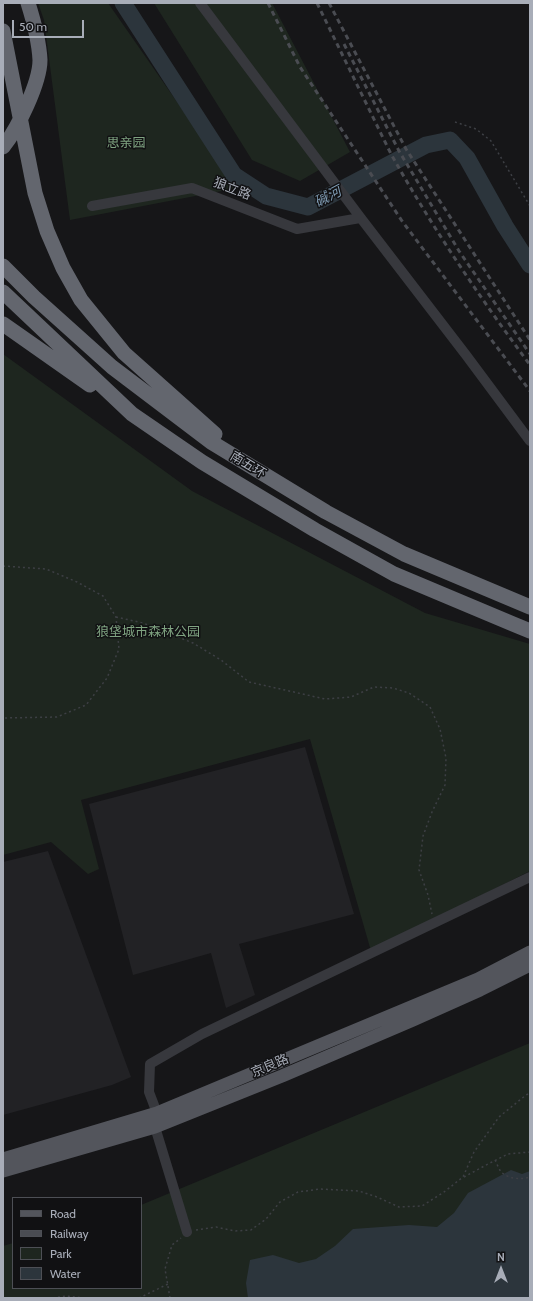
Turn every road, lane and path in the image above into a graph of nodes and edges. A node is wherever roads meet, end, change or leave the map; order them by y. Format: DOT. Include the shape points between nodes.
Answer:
graph roads {
  1 [pos="28,3"];
  2 [pos="200,3"];
  3 [pos="3,31"];
  4 [pos="455,122"];
  5 [pos="3,147"];
  6 [pos="92,206"];
  7 [pos="530,206"];
  8 [pos="360,217"];
  9 [pos="3,266"];
  10 [pos="3,292"];
  11 [pos="3,324"];
  12 [pos="132,414"];
  13 [pos="530,441"];
  14 [pos="250,466"];
  15 [pos="3,566"];
  16 [pos="530,607"];
  17 [pos="116,617"];
  18 [pos="530,631"];
  19 [pos="3,718"];
  20 [pos="530,877"];
  21 [pos="433,923"];
  22 [pos="530,952"];
  23 [pos="530,965"];
  24 [pos="530,1093"];
  25 [pos="157,1113"];
  26 [pos="154,1127"];
  27 [pos="530,1152"];
  28 [pos="3,1159"];
  29 [pos="495,1160"];
  30 [pos="3,1171"];
  31 [pos="463,1177"];
  32 [pos="530,1177"];
  33 [pos="187,1232"];
  34 [pos="168,1284"];
  35 [pos="53,1298"];
  36 [pos="86,1298"];
  37 [pos="139,1298"];
  38 [pos="170,1298"];
  1 -- 5 [label="highway" via="35,26 40,61 38,75 15,130"];
  2 -- 8 [label="street"];
  3 -- 14 [label="highway" via="35,193 63,268 81,300 124,352"];
  4 -- 7 [label="path" via="476,129 491,141"];
  6 -- 8 [label="street, 狼立路" via="192,188 296,229"];
  8 -- 13 [label="street"];
  9 -- 14 [label="highway, 南五环" via="112,367 211,442"];
  10 -- 12 [label="highway, 南五环"];
  11 -- 12 [label="highway"];
  12 -- 18 [label="highway, 南五环" via="202,462 394,574"];
  14 -- 16 [label="highway, 南五环" via="326,512 404,554"];
  15 -- 17 [label="path" via="46,569 77,582 103,596"];
  17 -- 19 [label="path" via="119,649 107,678 86,706 57,717"];
  17 -- 21 [label="path" via="144,624 193,643 221,660 249,682 325,699 351,697 374,687 393,688 410,693 430,707 440,729 446,758 445,785 423,836 419,870 428,895"];
  20 -- 21 [label="street"];
  21 -- 25 [label="street" via="202,1034 150,1064 149,1092"];
  22 -- 25 [label="main road, 京良路" via="478,979"];
  23 -- 26 [label="main road, 京良路" via="406,1023"];
  24 -- 31 [label="path" via="499,1117 474,1152"];
  25 -- 26 [label="street"];
  25 -- 28 [label="main road, 京良路"];
  26 -- 30 [label="main road, 京良路"];
  26 -- 33 [label="street"];
  27 -- 29 [label="path" via="508,1154"];
  29 -- 31 [label="path"];
  29 -- 32 [label="path" via="502,1172 511,1178"];
  31 -- 33 [label="path" via="422,1206 399,1207 359,1190 320,1189 298,1192 280,1202 266,1219 251,1230 216,1227"];
  33 -- 34 [label="path" via="172,1246 165,1269"];
  34 -- 37 [label="path"];
  34 -- 38 [label="path"];
  35 -- 36 [label="path"];
}
